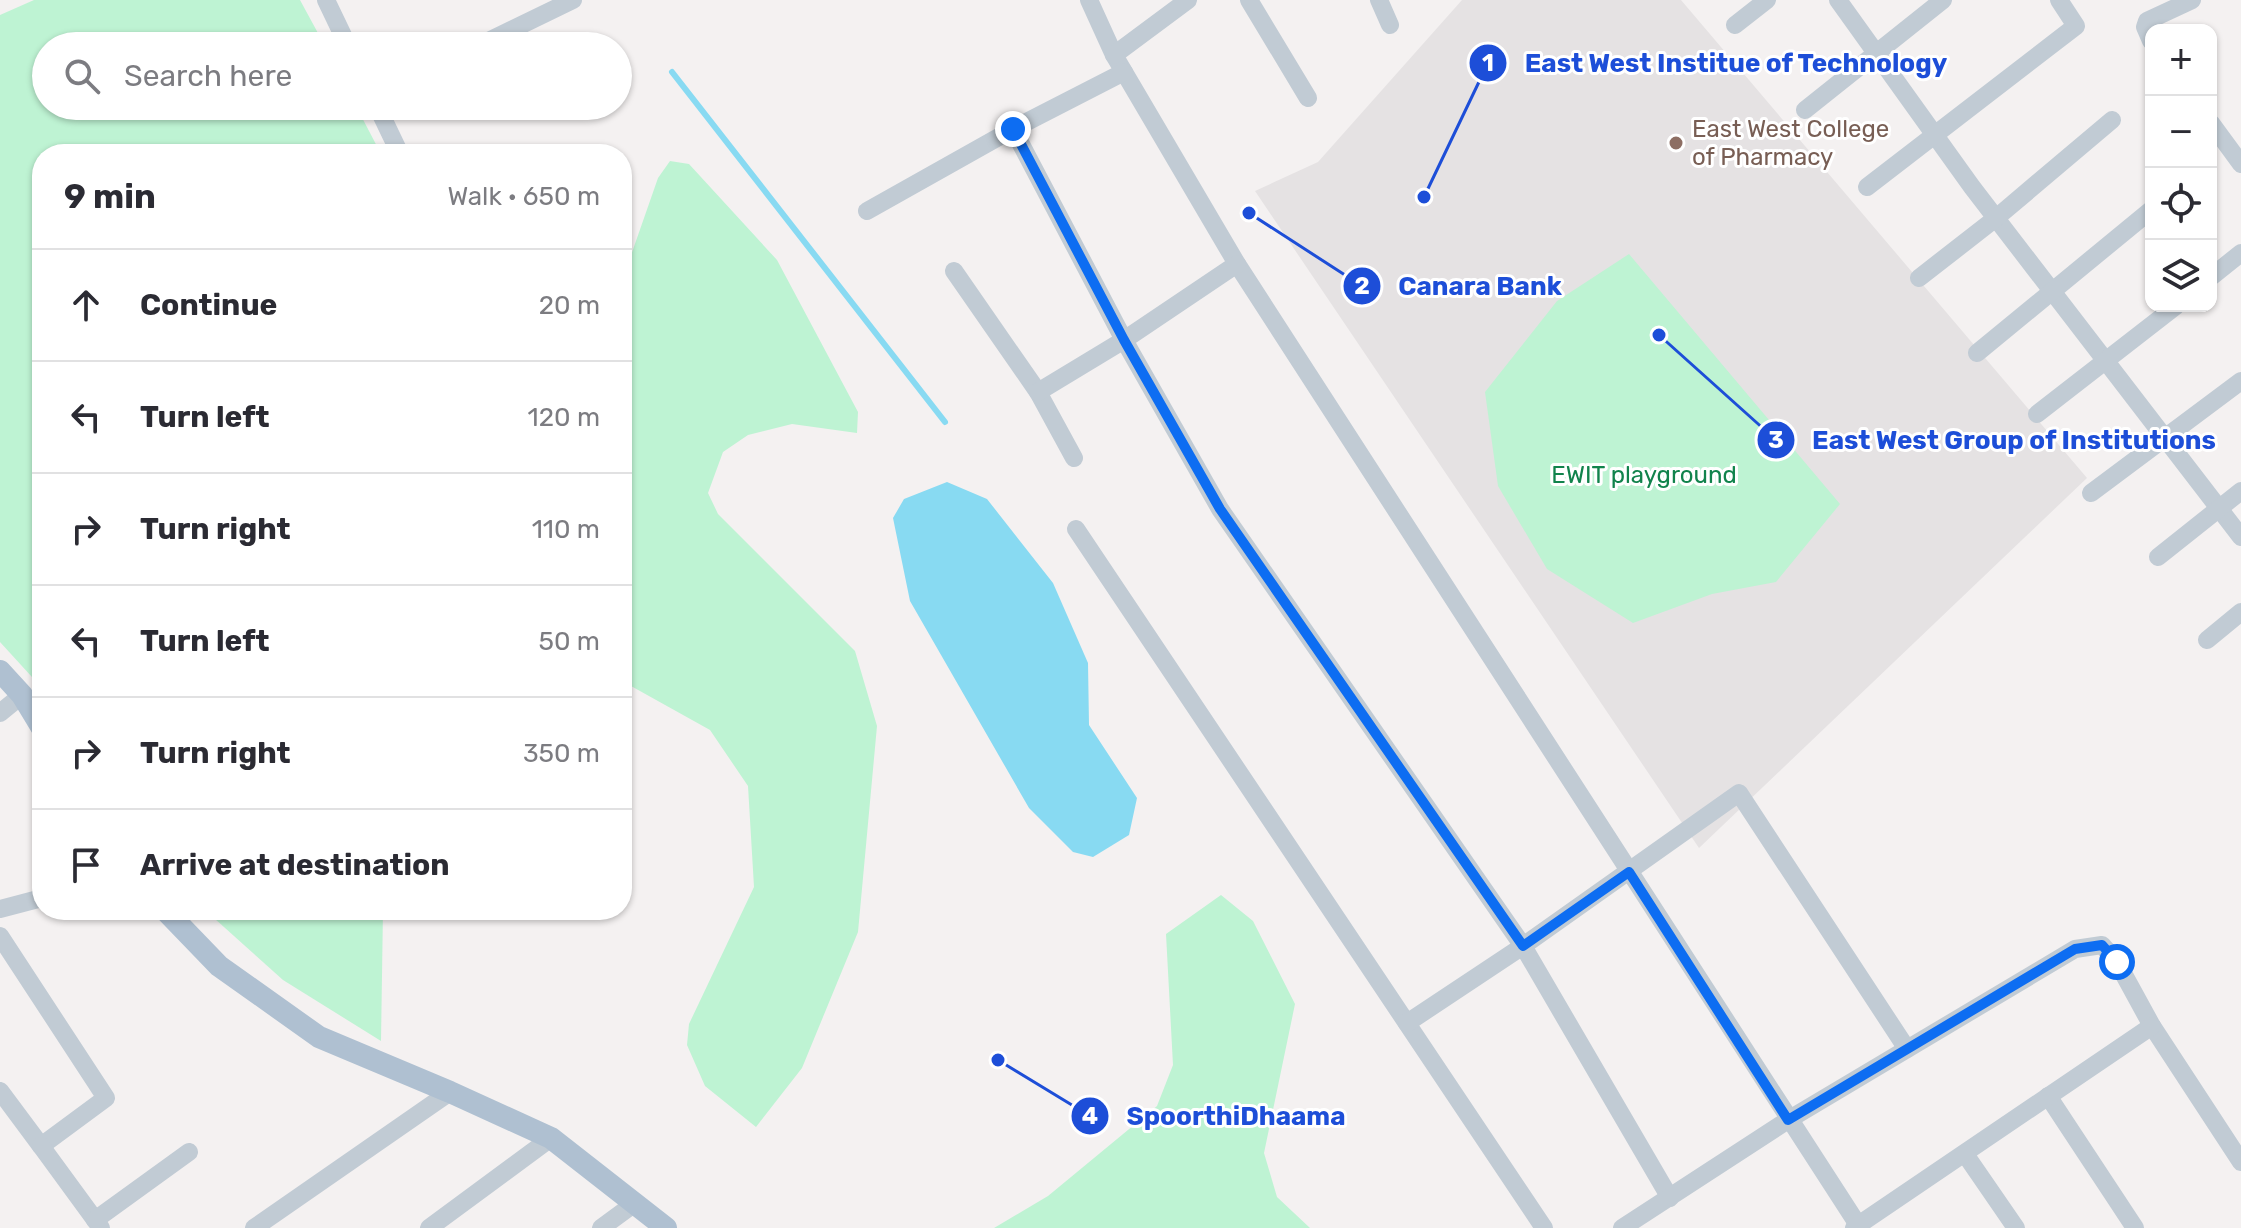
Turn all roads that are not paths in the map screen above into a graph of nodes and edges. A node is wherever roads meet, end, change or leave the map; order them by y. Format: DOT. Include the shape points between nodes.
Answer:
graph roads {
  1 [pos="327,0"];
  2 [pos="573,0"];
  3 [pos="1089,0"];
  4 [pos="1188,0"];
  5 [pos="1249,0"];
  6 [pos="1379,0"];
  7 [pos="1767,0"];
  8 [pos="1838,0"];
  9 [pos="1943,0"];
  10 [pos="2059,0"];
  11 [pos="2192,0"];
  12 [pos="2146,24"];
  13 [pos="1390,25"];
  14 [pos="1735,25"];
  15 [pos="342,32"];
  16 [pos="507,32"];
  17 [pos="1875,52"];
  18 [pos="1114,55"];
  19 [pos="1124,72"];
  20 [pos="1308,98"];
  21 [pos="1805,110"];
  22 [pos="384,120"];
  23 [pos="2112,120"];
  24 [pos="1013,129"];
  25 [pos="2217,131"];
  26 [pos="1935,135"];
  27 [pos="395,144"];
  28 [pos="2241,164"];
  29 [pos="1867,187"];
  30 [pos="867,211"];
  31 [pos="2145,215"];
  32 [pos="1996,218"];
  33 [pos="2241,253"];
  34 [pos="1237,264"];
  35 [pos="954,271"];
  36 [pos="2217,272"];
  37 [pos="1919,278"];
  38 [pos="2053,292"];
  39 [pos="2168,312"];
  40 [pos="1124,340"];
  41 [pos="1977,353"];
  42 [pos="2106,362"];
  43 [pos="2241,381"];
  44 [pos="1038,392"];
  45 [pos="2037,414"];
  46 [pos="2165,439"];
  47 [pos="1074,458"];
  48 [pos="2241,491"];
  49 [pos="2091,493"];
  50 [pos="2219,509"];
  51 [pos="1076,529"];
  52 [pos="2241,537"];
  53 [pos="2158,557"];
  54 [pos="2241,612"];
  55 [pos="2207,640"];
  56 [pos="0,671"];
  57 [pos="22,695"];
  58 [pos="32,712"];
  59 [pos="0,713"];
  60 [pos="1629,872"];
  61 [pos="32,901"];
  62 [pos="0,909"];
  63 [pos="175,920"];
  64 [pos="0,936"];
  65 [pos="1523,946"];
  66 [pos="1407,1023"];
  67 [pos="2152,1026"];
  68 [pos="1907,1049"];
  69 [pos="0,1091"];
  70 [pos="450,1092"];
  71 [pos="2048,1096"];
  72 [pos="1788,1120"];
  73 [pos="551,1138"];
  74 [pos="41,1146"];
  75 [pos="189,1152"];
  76 [pos="1965,1154"];
  77 [pos="2241,1162"];
  78 [pos="1670,1198"];
  79 [pos="635,1203"];
  80 [pos="98,1224"];
  81 [pos="1857,1227"];
  82 [pos="254,1228"];
  83 [pos="429,1228"];
  84 [pos="601,1228"];
  85 [pos="666,1228"];
  86 [pos="1544,1228"];
  87 [pos="1622,1228"];
  88 [pos="2016,1228"];
  89 [pos="2135,1228"];
  1 -- 15 [label="street"];
  2 -- 16 [label="street"];
  3 -- 18 [label="street"];
  4 -- 18 [label="street"];
  5 -- 20 [label="street"];
  6 -- 13 [label="street"];
  7 -- 14 [label="street"];
  8 -- 17 [label="street"];
  9 -- 17 [label="street"];
  10 -- 26 [label="street" via="2076,26"];
  11 -- 12 [label="street"];
  17 -- 21 [label="street"];
  17 -- 26 [label="street"];
  18 -- 19 [label="street"];
  19 -- 24 [label="street"];
  19 -- 34 [label="street"];
  22 -- 27 [label="street"];
  23 -- 32 [label="street"];
  24 -- 30 [label="street"];
  24 -- 40 [label="street"];
  25 -- 28 [label="street"];
  26 -- 29 [label="street"];
  26 -- 32 [label="street"];
  31 -- 38 [label="street"];
  32 -- 37 [label="street"];
  32 -- 38 [label="street"];
  33 -- 36 [label="street"];
  34 -- 40 [label="street"];
  34 -- 60 [label="street"];
  35 -- 44 [label="street"];
  38 -- 41 [label="street"];
  38 -- 42 [label="street"];
  39 -- 42 [label="street"];
  40 -- 44 [label="street"];
  40 -- 65 [label="street" via="1220,509"];
  42 -- 45 [label="street"];
  42 -- 46 [label="street"];
  43 -- 46 [label="street"];
  44 -- 47 [label="street"];
  46 -- 49 [label="street"];
  46 -- 50 [label="street"];
  48 -- 50 [label="street"];
  50 -- 52 [label="street"];
  50 -- 53 [label="street"];
  51 -- 66 [label="street"];
  54 -- 55 [label="street"];
  56 -- 57 [label="main road"];
  57 -- 58 [label="main road"];
  57 -- 59 [label="street"];
  60 -- 65 [label="street"];
  60 -- 68 [label="street" via="1739,793"];
  60 -- 72 [label="street"];
  61 -- 62 [label="street"];
  63 -- 70 [label="main road" via="219,966 319,1037"];
  64 -- 74 [label="street" via="106,1098"];
  65 -- 66 [label="street"];
  65 -- 78 [label="street"];
  66 -- 86 [label="street"];
  67 -- 68 [label="street" via="2102,945 2075,949"];
  67 -- 71 [label="street"];
  67 -- 77 [label="street"];
  68 -- 72 [label="street"];
  69 -- 74 [label="street"];
  70 -- 73 [label="main road"];
  70 -- 82 [label="street"];
  71 -- 76 [label="street"];
  71 -- 89 [label="street"];
  72 -- 78 [label="street"];
  72 -- 81 [label="street"];
  73 -- 79 [label="main road"];
  73 -- 83 [label="street"];
  74 -- 80 [label="street"];
  75 -- 80 [label="street"];
  76 -- 81 [label="street"];
  76 -- 88 [label="street"];
  78 -- 87 [label="street"];
  79 -- 84 [label="street"];
  79 -- 85 [label="main road"];
}
